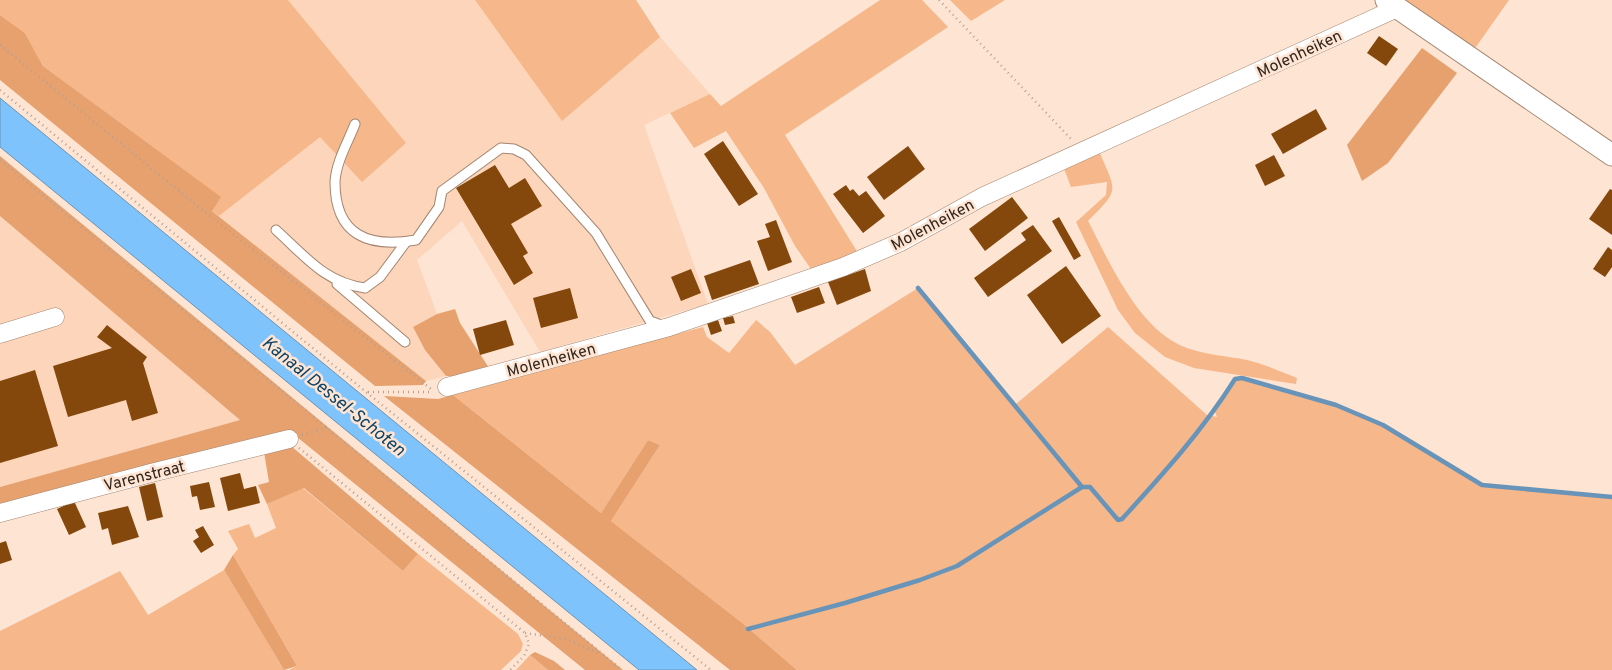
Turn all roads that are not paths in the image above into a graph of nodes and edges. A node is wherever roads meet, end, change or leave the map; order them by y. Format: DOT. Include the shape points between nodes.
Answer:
graph roads {
  1 [pos="1391,4"];
  2 [pos="355,124"];
  3 [pos="1612,155"];
  4 [pos="276,230"];
  5 [pos="406,242"];
  6 [pos="331,279"];
  7 [pos="55,317"];
  8 [pos="669,327"];
  9 [pos="0,334"];
  10 [pos="405,342"];
  11 [pos="447,387"];
  12 [pos="289,440"];
  13 [pos="0,514"];
  1 -- 3 [label="street, Molenheiken"];
  1 -- 8 [label="street, Molenheiken" via="982,197 872,255"];
  2 -- 5 [label="lane" via="335,182 343,217 354,232 368,241"];
  4 -- 6 [label="lane"];
  5 -- 6 [label="lane" via="380,277 365,288"];
  5 -- 8 [label="lane" via="416,240 429,223 439,207 442,190 501,148 514,149 526,155 596,233 650,321"];
  6 -- 10 [label="lane"];
  7 -- 9 [label="street"];
  8 -- 11 [label="street, Molenheiken"];
  12 -- 13 [label="street, Varenstraat"];
}
